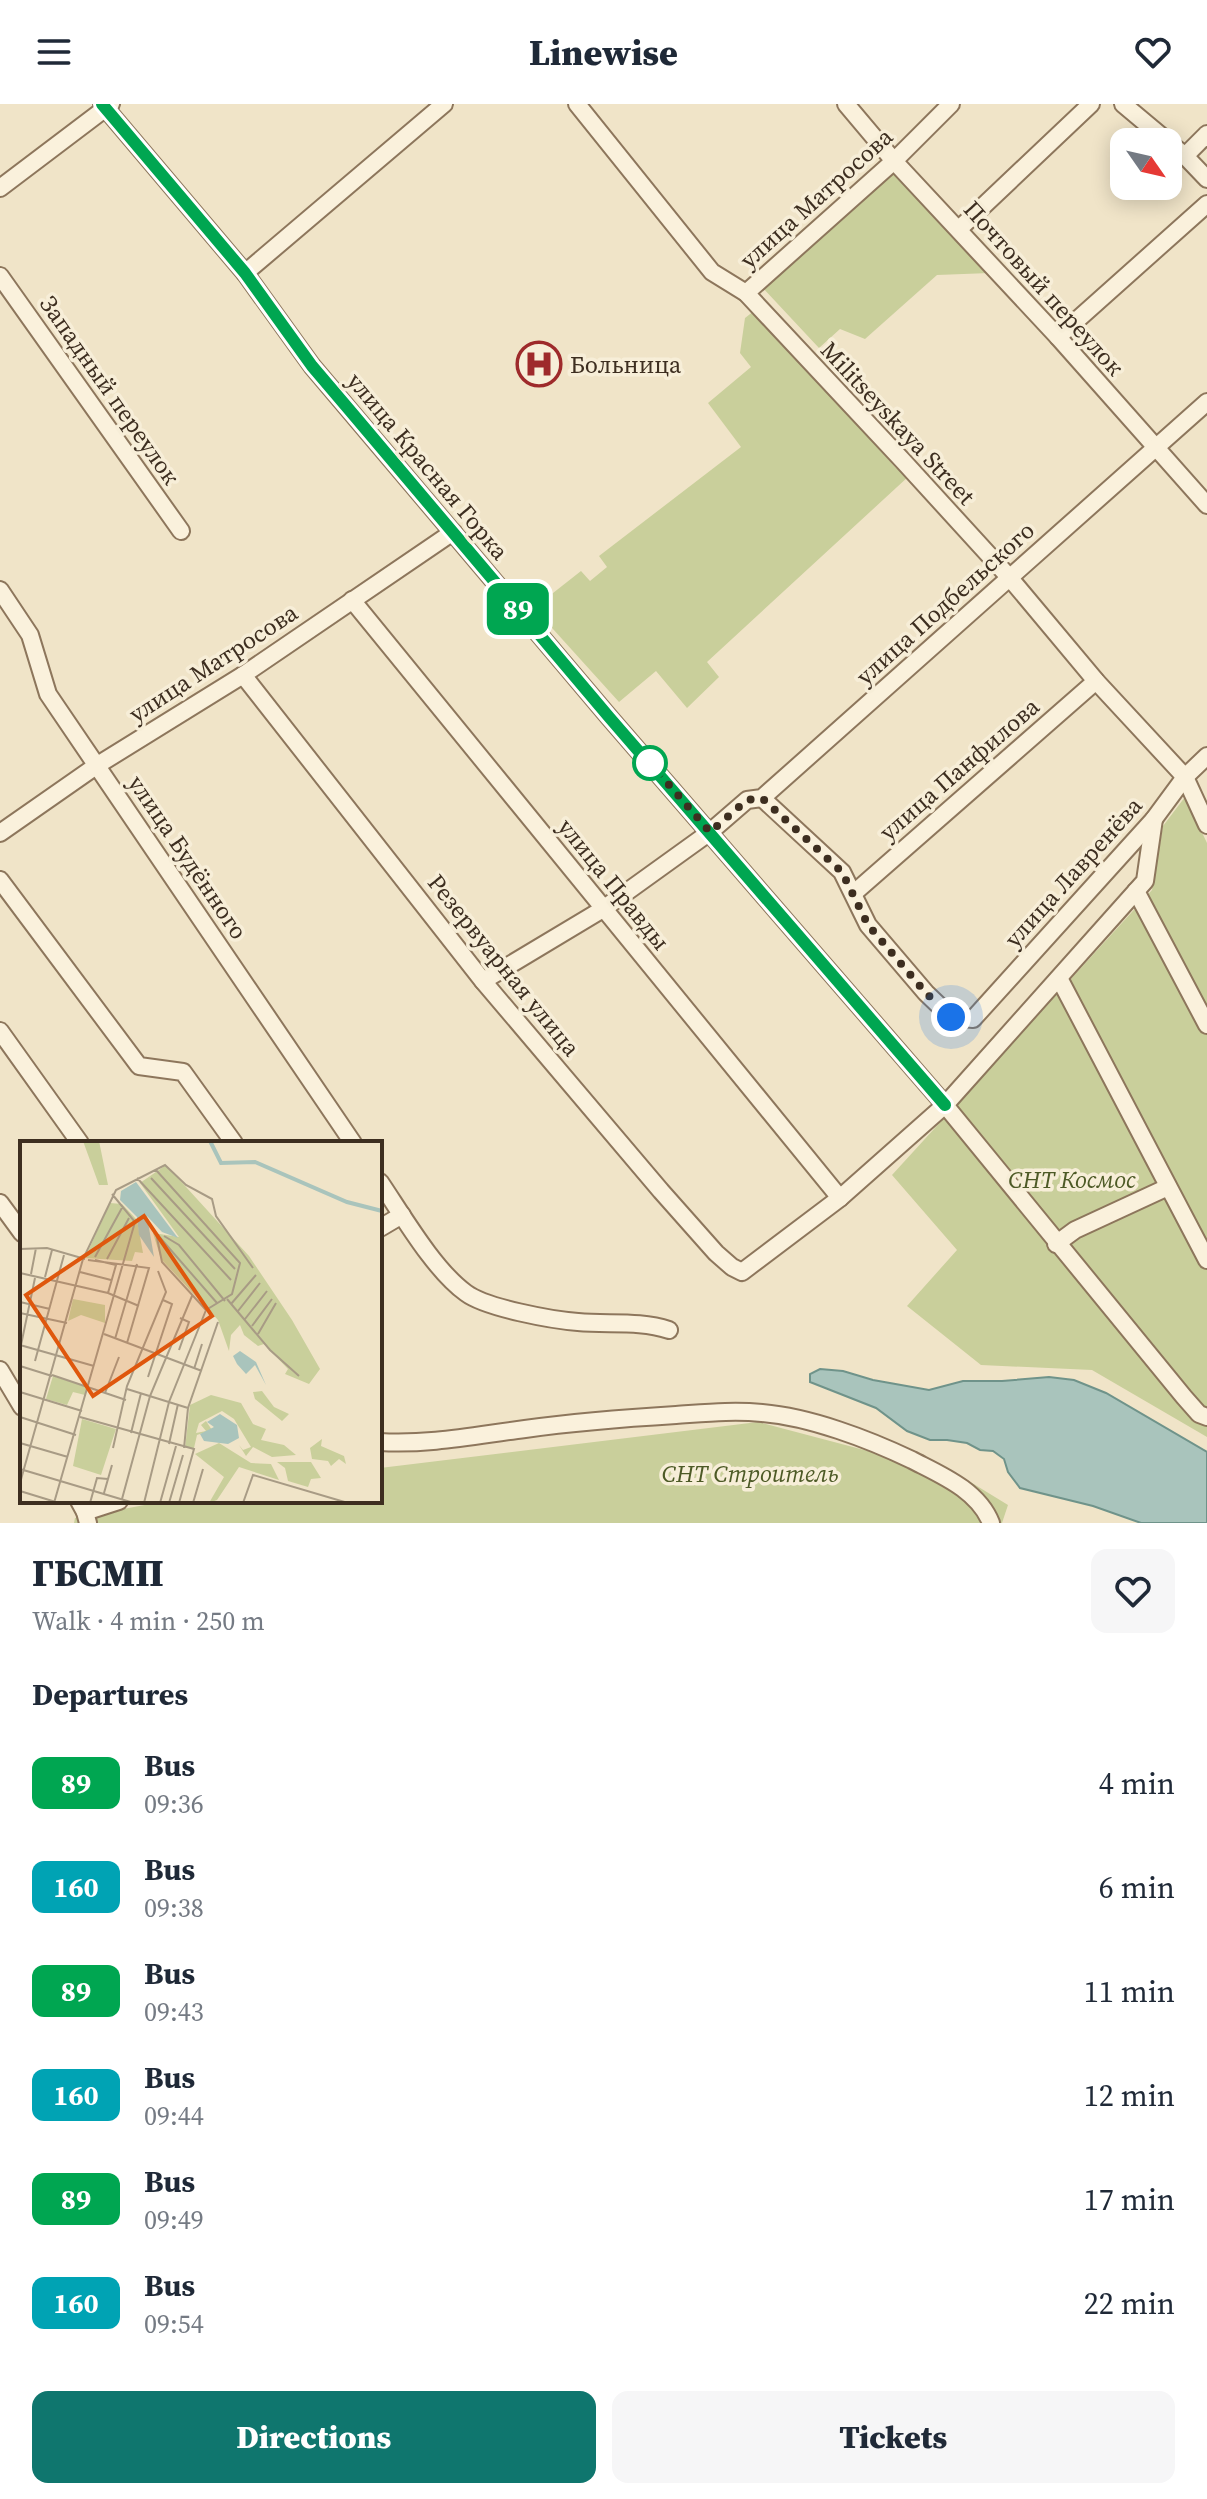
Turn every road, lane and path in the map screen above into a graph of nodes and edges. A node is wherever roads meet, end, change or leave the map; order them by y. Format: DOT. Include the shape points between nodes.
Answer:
graph roads {
  1 [pos="444,104"];
  2 [pos="577,104"];
  3 [pos="846,104"];
  4 [pos="951,104"];
  5 [pos="1091,104"];
  6 [pos="1123,104"];
  7 [pos="106,105"];
  8 [pos="1207,134"];
  9 [pos="1185,156"];
  10 [pos="894,161"];
  11 [pos="1207,179"];
  12 [pos="0,188"];
  13 [pos="1207,204"];
  14 [pos="959,229"];
  15 [pos="245,273"];
  16 [pos="0,276"];
  17 [pos="746,293"];
  18 [pos="1058,337"];
  19 [pos="1207,402"];
  20 [pos="1156,447"];
  21 [pos="1207,505"];
  22 [pos="181,531"];
  23 [pos="453,532"];
  24 [pos="1009,577"];
  25 [pos="0,590"];
  26 [pos="352,600"];
  27 [pos="243,675"];
  28 [pos="1096,681"];
  29 [pos="1207,756"];
  30 [pos="96,766"];
  31 [pos="1185,777"];
  32 [pos="762,798"];
  33 [pos="1154,819"];
  34 [pos="1207,825"];
  35 [pos="710,832"];
  36 [pos="0,833"];
  37 [pos="0,880"];
  38 [pos="1136,891"];
  39 [pos="854,893"];
  40 [pos="603,909"];
  41 [pos="1059,978"];
  42 [pos="483,981"];
  43 [pos="1207,1025"];
  44 [pos="0,1031"];
  45 [pos="945,1105"];
  46 [pos="79,1141"];
  47 [pos="233,1141"];
  48 [pos="352,1141"];
  49 [pos="382,1185"];
  50 [pos="1168,1187"];
  51 [pos="840,1198"];
  52 [pos="0,1203"];
  53 [pos="402,1215"];
  54 [pos="382,1227"];
  55 [pos="20,1230"];
  56 [pos="1056,1244"];
  57 [pos="1207,1260"];
  58 [pos="669,1330"];
  59 [pos="0,1370"];
  60 [pos="20,1404"];
  61 [pos="1207,1417"];
  62 [pos="382,1442"];
  63 [pos="113,1503"];
  64 [pos="84,1512"];
  65 [pos="991,1523"];
  1 -- 15 [label="street"];
  2 -- 17 [label="street, Militseyskaya Street" via="712,272"];
  3 -- 10 [label="street, Почтовый переулок"];
  4 -- 10 [label="street, улица Матросова"];
  5 -- 14 [label="street"];
  6 -- 9 [label="street"];
  7 -- 12 [label="street"];
  7 -- 15 [label="street, улица Красная Горка"];
  8 -- 9 [label="street"];
  9 -- 11 [label="street"];
  10 -- 14 [label="street, Почтовый переулок"];
  10 -- 17 [label="street, улица Матросова"];
  13 -- 18 [label="street"];
  14 -- 18 [label="street, Почтовый переулок"];
  15 -- 23 [label="street, улица Красная Горка" via="312,366"];
  16 -- 22 [label="street, Западный переулок"];
  17 -- 24 [label="street, Militseyskaya Street"];
  18 -- 20 [label="street, Почтовый переулок"];
  19 -- 20 [label="street, улица Подбельского"];
  20 -- 21 [label="street, Почтовый переулок"];
  20 -- 24 [label="street, улица Подбельского"];
  23 -- 26 [label="street, улица Матросова"];
  23 -- 35 [label="street, улица Красная Горка"];
  24 -- 28 [label="street, Militseyskaya Street"];
  24 -- 32 [label="street, улица Подбельского"];
  25 -- 30 [label="street, улица Будённого" via="30,635 48,694"];
  26 -- 27 [label="street, улица Матросова"];
  26 -- 40 [label="street, улица Правды"];
  27 -- 30 [label="street, улица Матросова"];
  27 -- 42 [label="street, Резервуарная улица"];
  28 -- 31 [label="street, Militseyskaya Street"];
  28 -- 39 [label="street, улица Панфилова"];
  29 -- 31 [label="street, улица Лавренёва"];
  30 -- 36 [label="street, улица Матросова"];
  30 -- 48 [label="street, улица Будённого"];
  31 -- 33 [label="street, улица Лавренёва"];
  31 -- 34 [label="street, Militseyskaya Street"];
  32 -- 35 [label="street, улица Подбельского" via="747,800"];
  32 -- 39 [label="street" via="842,872"];
  33 -- 38 [label="street" via="1145,881"];
  33 -- 39 [label="street, улица Лавренёва" via="973,1019 951,1017 926,993 868,925"];
  35 -- 40 [label="street, улица Подбельского"];
  35 -- 45 [label="street, улица Красная Горка"];
  37 -- 47 [label="street" via="139,1066 183,1072"];
  38 -- 41 [label="street"];
  38 -- 43 [label="street"];
  40 -- 42 [label="street, улица Подбельского"];
  40 -- 51 [label="street, улица Правды"];
  41 -- 45 [label="street"];
  41 -- 50 [label="street"];
  42 -- 51 [label="street, Резервуарная улица" via="732,1267 742,1272"];
  44 -- 46 [label="street"];
  45 -- 51 [label="street"];
  45 -- 56 [label="street, улица Красная Горка"];
  49 -- 53 [label="street"];
  50 -- 56 [label="street"];
  50 -- 57 [label="street"];
  52 -- 55 [label="street"];
  53 -- 54 [label="street"];
  53 -- 58 [label="street" via="449,1279 469,1296 545,1320 650,1324"];
  56 -- 61 [label="street, улица Красная Горка" via="1184,1397"];
  59 -- 60 [label="street"];
  62 -- 65 [label="street" via="421,1443 643,1417 762,1413 896,1453 955,1483"];
  63 -- 64 [label="street"];
}
